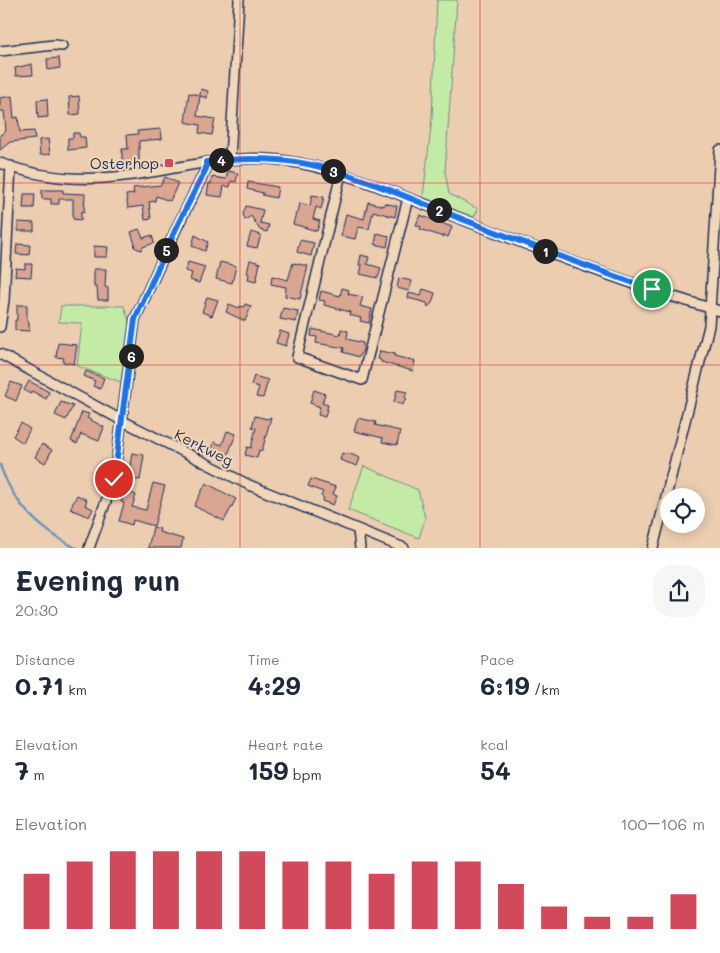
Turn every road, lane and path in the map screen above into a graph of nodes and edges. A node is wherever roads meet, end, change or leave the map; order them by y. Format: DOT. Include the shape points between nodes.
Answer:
graph roads {
  1 [pos="239,0"];
  2 [pos="62,46"];
  3 [pos="0,51"];
  4 [pos="720,150"];
  5 [pos="230,159"];
  6 [pos="0,162"];
  7 [pos="206,162"];
  8 [pos="10,166"];
  9 [pos="341,174"];
  10 [pos="408,198"];
  11 [pos="715,310"];
  12 [pos="0,327"];
  13 [pos="0,354"];
  14 [pos="123,421"];
  15 [pos="358,530"];
  16 [pos="89,547"];
  17 [pos="360,548"];
  18 [pos="404,548"];
  19 [pos="653,548"];
  1 -- 5 [label="street"];
  2 -- 3 [label="street"];
  4 -- 11 [label="street"];
  5 -- 7 [label="street"];
  5 -- 9 [label="street" via="279,160"];
  6 -- 8 [label="street"];
  7 -- 8 [label="street" via="117,177 84,178 53,177"];
  7 -- 14 [label="street" via="206,169 135,319"];
  8 -- 12 [label="street"];
  9 -- 10 [label="street"];
  9 -- 10 [label="street" via="298,357 362,380"];
  10 -- 11 [label="street" via="593,269"];
  11 -- 19 [label="street"];
  13 -- 14 [label="street, Kerkweg"];
  14 -- 15 [label="street, Kerkweg" via="249,485"];
  14 -- 16 [label="street" via="114,479"];
  15 -- 17 [label="street"];
  15 -- 18 [label="street, Kerkweg"];
}
